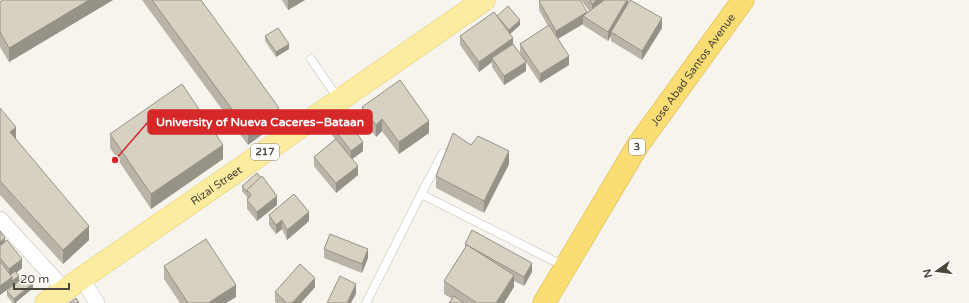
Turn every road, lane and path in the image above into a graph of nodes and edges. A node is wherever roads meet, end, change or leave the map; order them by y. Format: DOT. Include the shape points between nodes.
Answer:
graph roads {
  1 [pos="484,0"];
  2 [pos="743,0"];
  3 [pos="311,59"];
  4 [pos="339,101"];
  5 [pos="443,153"];
  6 [pos="421,194"];
  7 [pos="0,219"];
  8 [pos="565,266"];
  9 [pos="73,284"];
  10 [pos="46,303"];
  11 [pos="97,303"];
  12 [pos="366,303"];
  13 [pos="544,303"];
  1 -- 4 [label="main road, Rizal Street / 217"];
  2 -- 8 [label="highway, Jose Abad Santos Avenue / 3" via="638,145"];
  3 -- 4 [label="lane"];
  4 -- 9 [label="main road, Rizal Street / 217"];
  5 -- 6 [label="lane"];
  6 -- 8 [label="lane"];
  6 -- 12 [label="lane"];
  7 -- 9 [label="street"];
  8 -- 13 [label="highway, Jose Abad Santos Avenue / 3"];
  9 -- 10 [label="main road, Rizal Street / 217"];
  9 -- 11 [label="street"];
}
